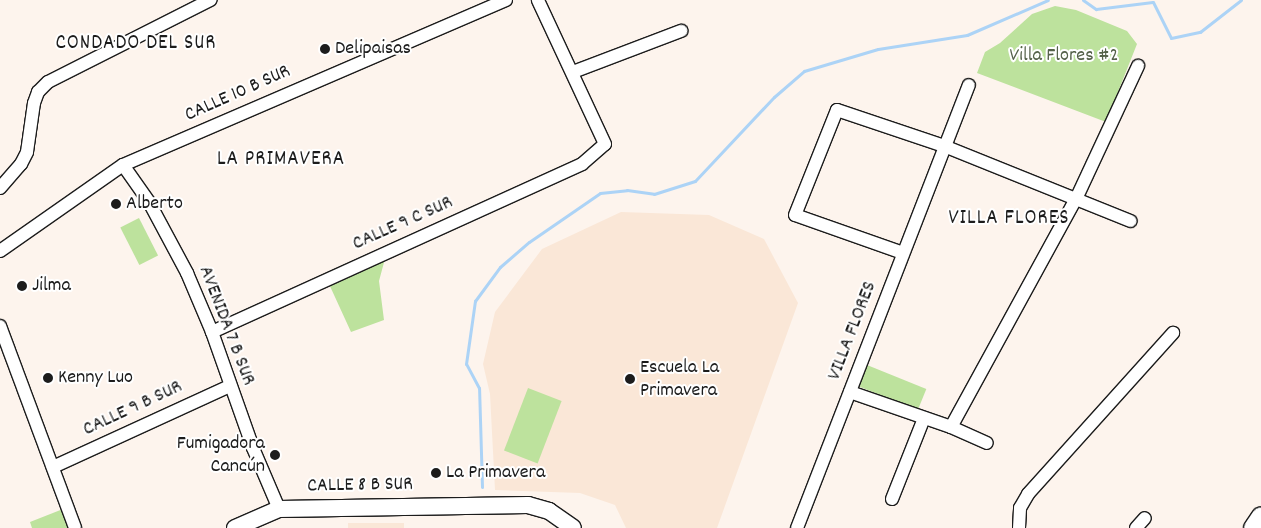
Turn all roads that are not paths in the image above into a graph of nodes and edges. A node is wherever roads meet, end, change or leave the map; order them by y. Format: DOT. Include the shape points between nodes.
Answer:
graph roads {
  1 [pos="210,0"];
  2 [pos="506,0"];
  3 [pos="538,0"];
  4 [pos="681,31"];
  5 [pos="1138,66"];
  6 [pos="573,72"];
  7 [pos="969,85"];
  8 [pos="944,146"];
  9 [pos="123,165"];
  10 [pos="0,188"];
  11 [pos="1076,199"];
  12 [pos="1131,221"];
  13 [pos="0,251"];
  14 [pos="903,253"];
  15 [pos="0,326"];
  16 [pos="212,332"];
  17 [pos="1173,333"];
  18 [pos="230,386"];
  19 [pos="850,392"];
  20 [pos="924,418"];
  21 [pos="952,428"];
  22 [pos="987,443"];
  23 [pos="53,467"];
  24 [pos="892,500"];
  25 [pos="279,509"];
  26 [pos="1261,516"];
  27 [pos="1145,518"];
  28 [pos="75,528"];
  29 [pos="235,528"];
  30 [pos="574,528"];
  31 [pos="797,528"];
  32 [pos="1019,528"];
  33 [pos="1136,528"];
  34 [pos="1253,528"];
  1 -- 10 [label="street" via="48,82 38,92 34,103 21,164"];
  2 -- 9 [label="street, CALLE 10 B SUR"];
  3 -- 6 [label="street"];
  4 -- 6 [label="street"];
  5 -- 11 [label="street"];
  6 -- 16 [label="street, CALLE 9 C SUR" via="605,144 582,164"];
  7 -- 8 [label="street, VILLA FLORES"];
  8 -- 11 [label="street"];
  8 -- 14 [label="street, VILLA FLORES"];
  8 -- 14 [label="street" via="837,110 795,215"];
  9 -- 13 [label="street, CALLE 10 B SUR"];
  9 -- 16 [label="street, AVENIDA 7 B SUR" via="174,247"];
  11 -- 12 [label="street"];
  11 -- 21 [label="street"];
  14 -- 19 [label="street, VILLA FLORES"];
  15 -- 23 [label="street"];
  16 -- 18 [label="street, AVENIDA 7 B SUR"];
  17 -- 32 [label="street" via="1028,494 1020,508"];
  18 -- 23 [label="street, CALLE 9 B SUR"];
  18 -- 25 [label="street, AVENIDA 7 B SUR"];
  19 -- 20 [label="street"];
  19 -- 31 [label="street, VILLA FLORES"];
  20 -- 21 [label="street"];
  20 -- 24 [label="street"];
  21 -- 22 [label="street"];
  23 -- 28 [label="street"];
  25 -- 29 [label="street, CALLE 8 B SUR"];
  25 -- 30 [label="street, CALLE 8 B SUR" via="528,505 549,511"];
  26 -- 34 [label="main road"];
  27 -- 33 [label="street"];
}
